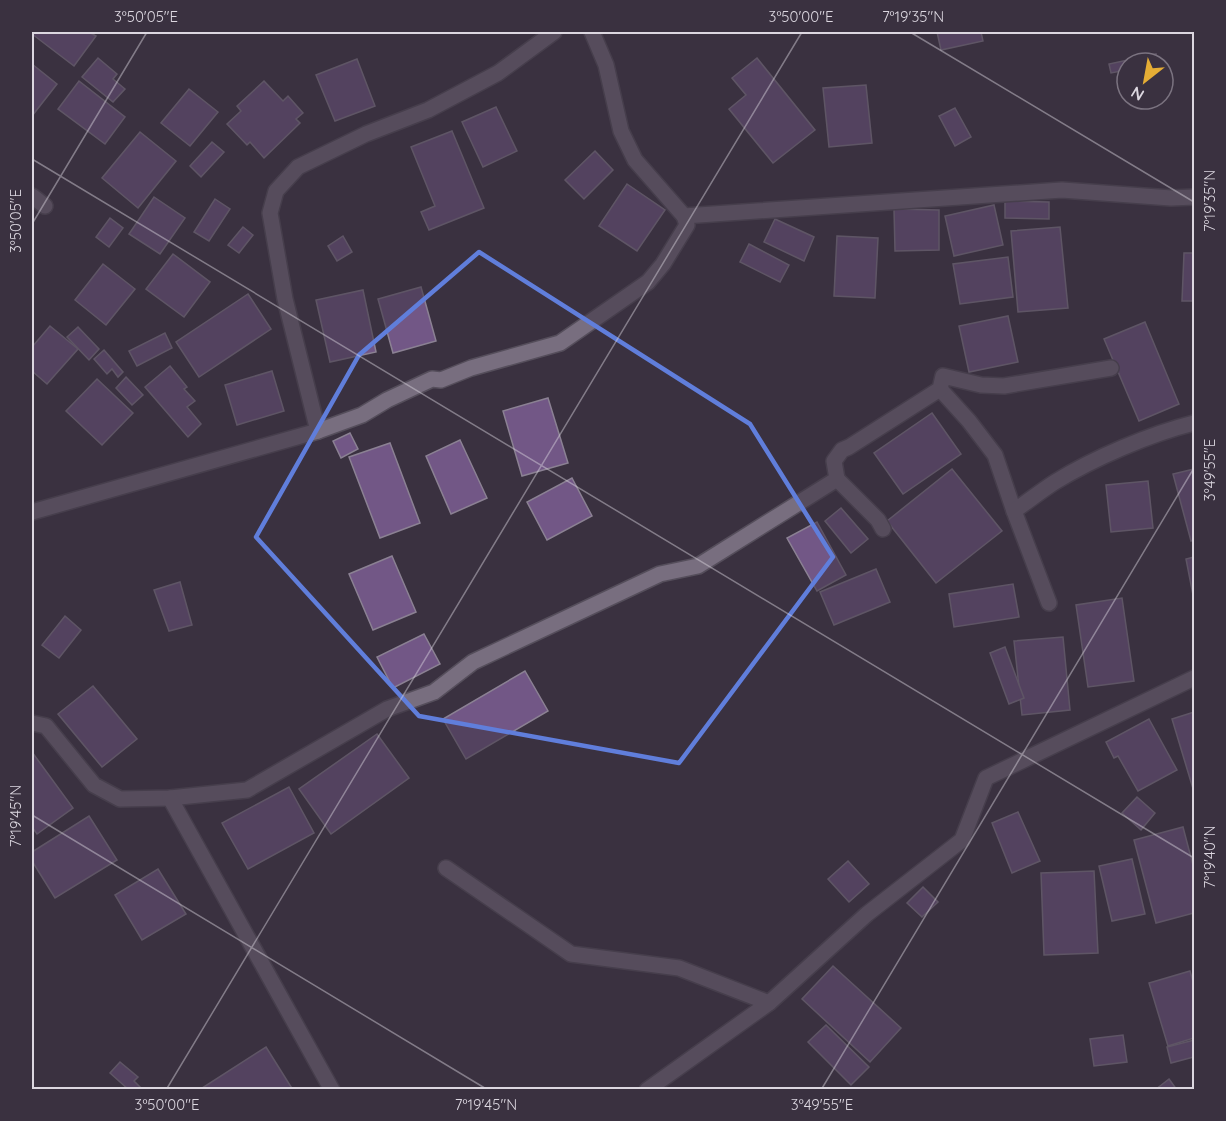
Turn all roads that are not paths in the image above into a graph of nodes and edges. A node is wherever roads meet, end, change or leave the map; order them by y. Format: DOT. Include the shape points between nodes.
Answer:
graph roads {
  1 [pos="554,32"];
  2 [pos="592,32"];
  3 [pos="32,196"];
  4 [pos="1194,197"];
  5 [pos="45,206"];
  6 [pos="684,216"];
  7 [pos="1111,368"];
  8 [pos="940,389"];
  9 [pos="1194,423"];
  10 [pos="318,431"];
  11 [pos="837,479"];
  12 [pos="32,512"];
  13 [pos="1014,512"];
  14 [pos="883,529"];
  15 [pos="1049,603"];
  16 [pos="1194,678"];
  17 [pos="32,723"];
  18 [pos="170,798"];
  19 [pos="446,868"];
  20 [pos="768,1004"];
  21 [pos="332,1089"];
  22 [pos="647,1089"];
  1 -- 10 [label="street" via="498,73 428,110 298,167 276,191 270,213 285,299"];
  2 -- 6 [label="street" via="606,65 621,131 635,160"];
  3 -- 5 [label="street"];
  4 -- 6 [label="street" via="1062,190"];
  6 -- 10 [label="street" via="685,232 648,282 560,343 441,380 432,379 362,415"];
  7 -- 8 [label="street" via="1004,386 943,376"];
  8 -- 11 [label="street" via="842,450 834,461"];
  8 -- 13 [label="street" via="995,455"];
  9 -- 13 [label="street" via="1126,447 1055,482"];
  10 -- 12 [label="street"];
  11 -- 14 [label="street"];
  11 -- 18 [label="street" via="698,566 660,574 473,662 434,692 387,709 247,790"];
  13 -- 15 [label="street"];
  16 -- 20 [label="street" via="986,778 962,840 867,914"];
  17 -- 18 [label="street" via="46,726 94,785 120,799"];
  18 -- 21 [label="street"];
  19 -- 20 [label="street" via="571,954 679,968"];
  20 -- 22 [label="street"];
}
